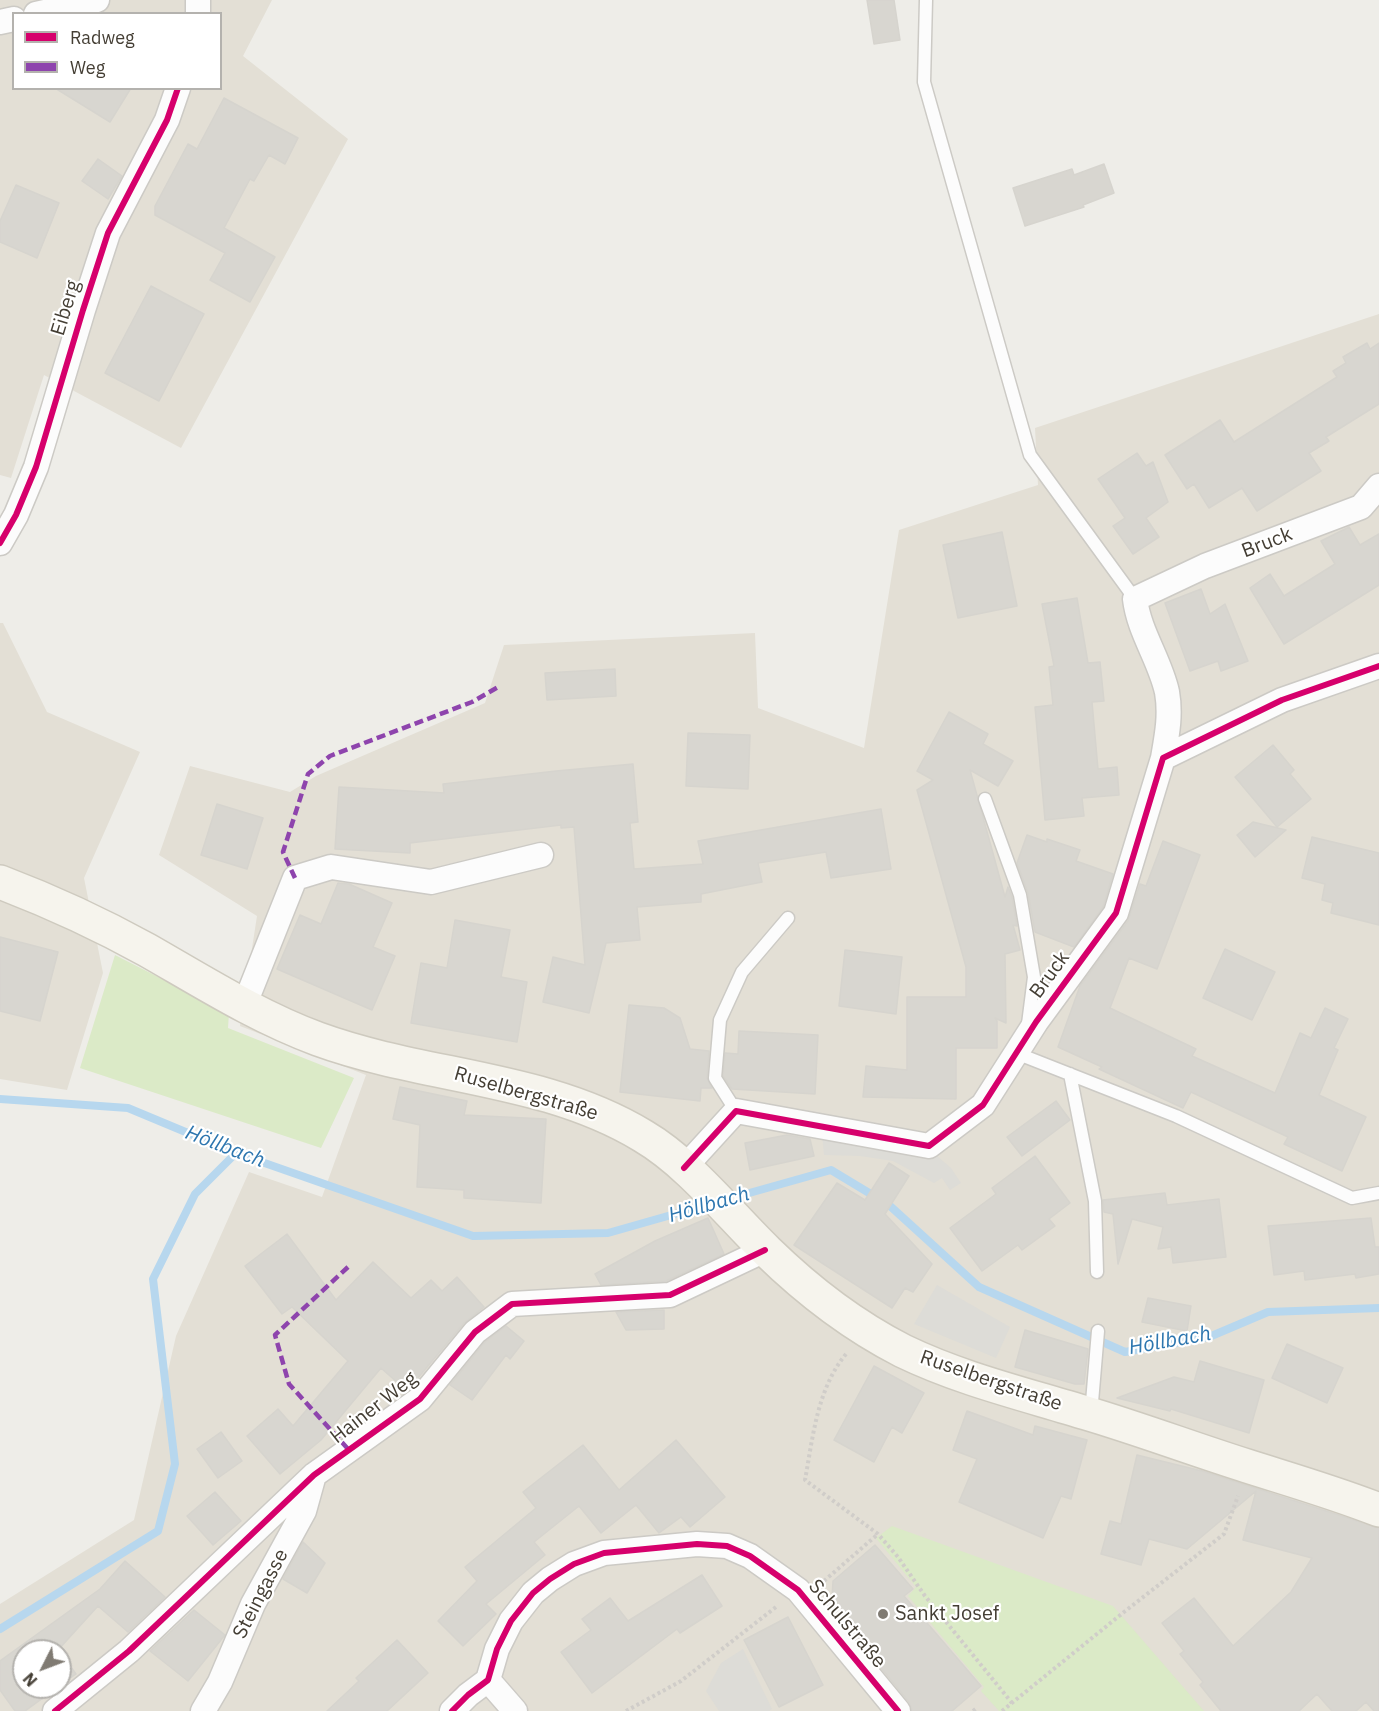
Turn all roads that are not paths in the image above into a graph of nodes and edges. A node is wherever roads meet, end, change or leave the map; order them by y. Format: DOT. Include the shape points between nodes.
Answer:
graph roads {
  1 [pos="97,0"];
  2 [pos="926,0"];
  3 [pos="45,12"];
  4 [pos="177,90"];
  5 [pos="1379,486"];
  6 [pos="0,543"];
  7 [pos="1135,599"];
  8 [pos="1379,666"];
  9 [pos="1164,758"];
  10 [pos="985,799"];
  11 [pos="541,855"];
  12 [pos="0,882"];
  13 [pos="788,918"];
  14 [pos="244,1005"];
  15 [pos="1022,1045"];
  16 [pos="1070,1074"];
  17 [pos="736,1111"];
  18 [pos="694,1178"];
  19 [pos="1379,1194"];
  20 [pos="765,1250"];
  21 [pos="1097,1272"];
  22 [pos="1098,1331"];
  23 [pos="1091,1414"];
  24 [pos="314,1475"];
  25 [pos="1379,1510"];
  26 [pos="488,1680"];
  27 [pos="55,1711"];
  28 [pos="203,1711"];
  29 [pos="452,1711"];
  30 [pos="515,1711"];
  31 [pos="898,1711"];
  1 -- 3 [label="street"];
  2 -- 7 [label="lane" via="924,82 1030,455"];
  4 -- 6 [label="street, Eiberg" via="167,120 108,233 36,467"];
  5 -- 7 [label="street, Bruck" via="1361,507 1205,566"];
  7 -- 9 [label="street, Bruck" via="1137,615 1166,690 1170,719"];
  8 -- 9 [label="street" via="1282,700"];
  9 -- 15 [label="street, Bruck" via="1116,913"];
  10 -- 15 [label="lane, Bruck" via="1020,895 1034,977"];
  11 -- 14 [label="street" via="431,882 331,867 295,878"];
  12 -- 14 [label="main road, Ruselbergstraße" via="142,947"];
  13 -- 17 [label="lane" via="742,972 720,1020 715,1078"];
  14 -- 18 [label="main road, Ruselbergstraße" via="314,1038 366,1055 480,1077 578,1105 648,1138"];
  15 -- 16 [label="lane"];
  15 -- 17 [label="street, Bruck" via="982,1105 928,1146"];
  16 -- 19 [label="lane" via="1176,1116 1352,1198"];
  16 -- 21 [label="lane" via="1095,1201"];
  17 -- 18 [label="street"];
  18 -- 20 [label="main road, Ruselbergstraße"];
  20 -- 23 [label="main road, Ruselbergstraße" via="837,1312 906,1352 963,1376"];
  20 -- 24 [label="street, Hainer Weg" via="670,1295 512,1304 475,1332 420,1399"];
  22 -- 23 [label="lane"];
  23 -- 25 [label="main road, Ruselbergstraße"];
  24 -- 27 [label="street, Hainer Weg" via="129,1651"];
  24 -- 28 [label="street, Steingasse" via="304,1511 253,1604 220,1682"];
  26 -- 29 [label="street"];
  26 -- 30 [label="street"];
  26 -- 31 [label="street, Schulstraße" via="511,1621 533,1593 574,1564 604,1553 697,1544 727,1546 750,1556 798,1590"];
}
